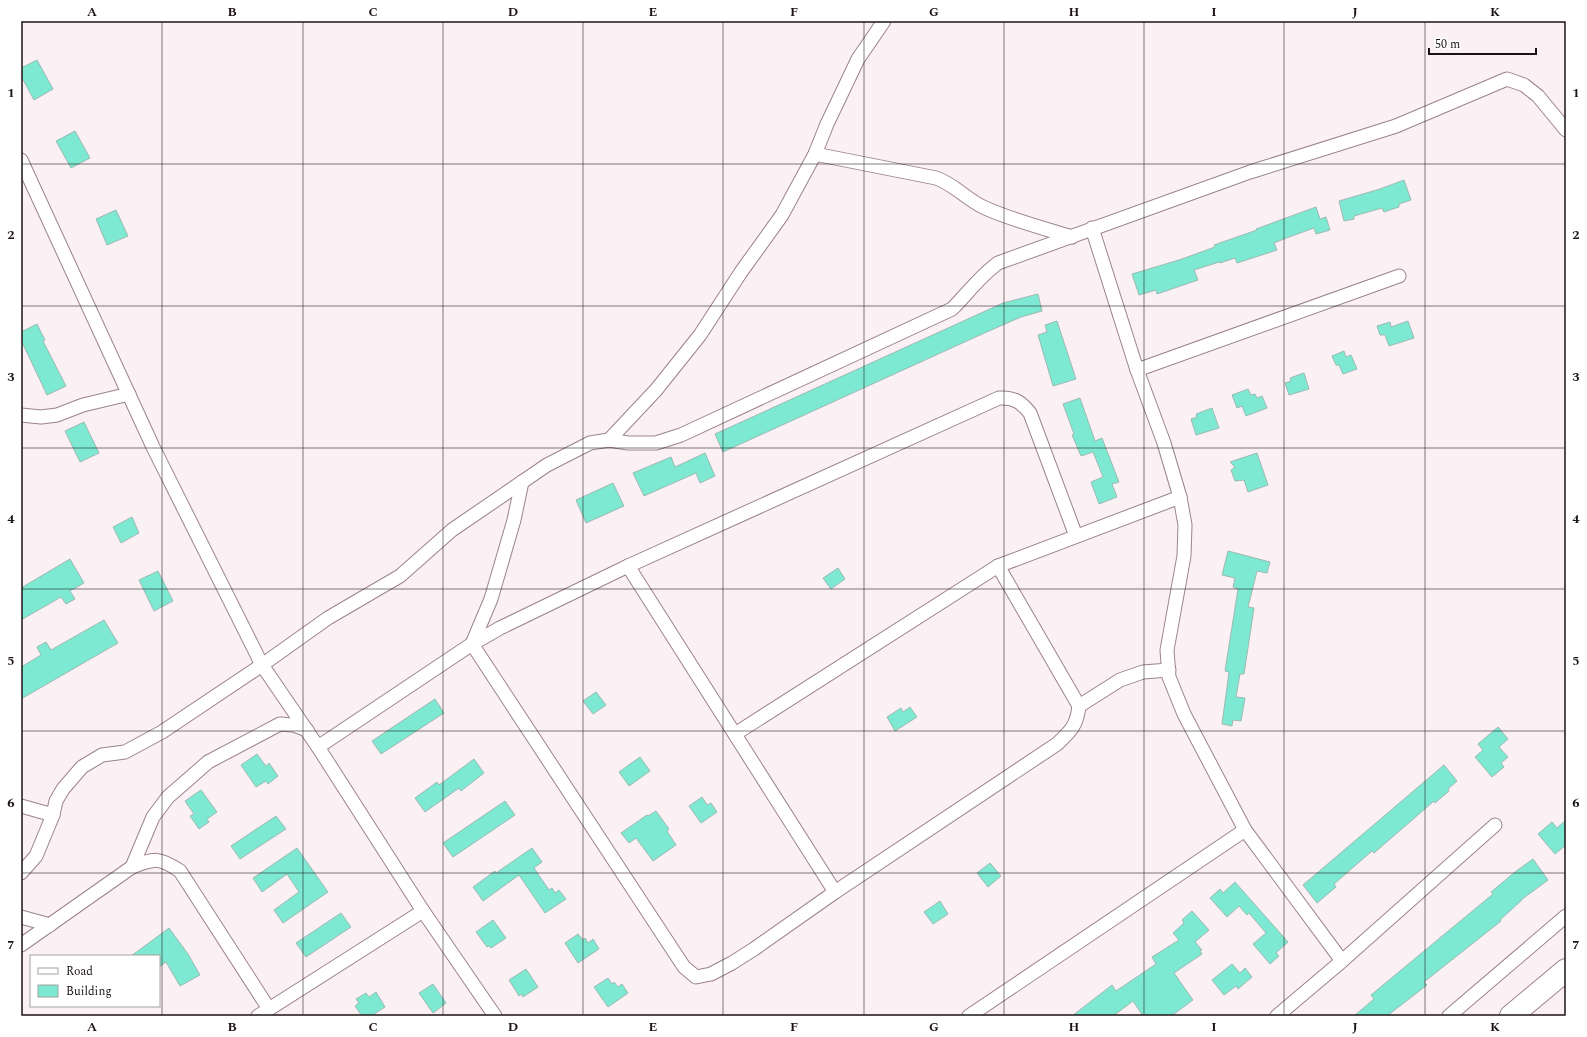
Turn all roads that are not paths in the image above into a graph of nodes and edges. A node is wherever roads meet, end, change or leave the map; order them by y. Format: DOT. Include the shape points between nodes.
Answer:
graph roads {
  1 [pos="884,21"];
  2 [pos="1566,130"];
  3 [pos="815,154"];
  4 [pos="21,160"];
  5 [pos="1092,228"];
  6 [pos="1072,237"];
  7 [pos="1399,276"];
  8 [pos="1137,370"];
  9 [pos="128,394"];
  10 [pos="21,415"];
  11 [pos="609,440"];
  12 [pos="522,482"];
  13 [pos="1180,497"];
  14 [pos="1076,536"];
  15 [pos="628,566"];
  16 [pos="998,566"];
  17 [pos="472,644"];
  18 [pos="262,664"];
  19 [pos="1169,670"];
  20 [pos="1079,706"];
  21 [pos="307,730"];
  22 [pos="735,734"];
  23 [pos="318,747"];
  24 [pos="21,806"];
  25 [pos="53,815"];
  26 [pos="1495,825"];
  27 [pos="1245,830"];
  28 [pos="132,867"];
  29 [pos="21,873"];
  30 [pos="835,892"];
  31 [pos="423,911"];
  32 [pos="1566,916"];
  33 [pos="21,917"];
  34 [pos="50,925"];
  35 [pos="21,945"];
  36 [pos="1342,960"];
  37 [pos="1566,970"];
  38 [pos="263,1012"];
  39 [pos="495,1016"];
  40 [pos="969,1016"];
  41 [pos="1277,1016"];
  42 [pos="1449,1016"];
  43 [pos="1511,1016"];
  1 -- 3 [label="street" via="858,59"];
  2 -- 5 [label="street" via="1538,96 1524,85 1507,79 1396,126 1250,172"];
  3 -- 6 [label="street" via="946,181 971,201 988,209"];
  3 -- 11 [label="street" via="782,215 700,335 656,390"];
  4 -- 9 [label="street"];
  5 -- 6 [label="street"];
  5 -- 8 [label="street"];
  6 -- 11 [label="street" via="998,263 984,273 952,309 681,435 656,443"];
  7 -- 8 [label="street"];
  8 -- 13 [label="street" via="1164,442"];
  9 -- 10 [label="street" via="57,415"];
  9 -- 18 [label="street"];
  11 -- 12 [label="street" via="590,443"];
  12 -- 17 [label="street" via="491,599"];
  12 -- 18 [label="street" via="452,530 400,576 328,618"];
  13 -- 14 [label="street"];
  13 -- 19 [label="street" via="1185,525 1184,556 1167,650"];
  14 -- 15 [label="street" via="1030,413 1022,403 999,398"];
  14 -- 16 [label="street"];
  15 -- 17 [label="street"];
  15 -- 22 [label="street"];
  16 -- 20 [label="street"];
  16 -- 22 [label="street"];
  17 -- 23 [label="street"];
  17 -- 30 [label="street" via="684,967 696,976 710,974 732,963"];
  18 -- 21 [label="street"];
  18 -- 25 [label="street" via="162,732 125,752 102,755 82,767 56,800"];
  19 -- 20 [label="street" via="1143,672 1120,680"];
  19 -- 27 [label="street" via="1169,678 1184,714"];
  20 -- 30 [label="street" via="1078,719 1071,732 1057,744"];
  21 -- 23 [label="street"];
  21 -- 28 [label="street" via="293,724 280,724 208,762 168,797 154,817"];
  22 -- 30 [label="street"];
  23 -- 31 [label="street"];
  24 -- 25 [label="street"];
  25 -- 29 [label="street" via="36,856"];
  26 -- 36 [label="street"];
  27 -- 36 [label="street"];
  27 -- 40 [label="street"];
  28 -- 34 [label="street"];
  28 -- 38 [label="street" via="150,860 166,861 180,871"];
  31 -- 38 [label="street"];
  31 -- 39 [label="street"];
  32 -- 42 [label="street"];
  33 -- 34 [label="street"];
  34 -- 35 [label="street"];
  36 -- 41 [label="street"];
  37 -- 43 [label="highway"];
}
